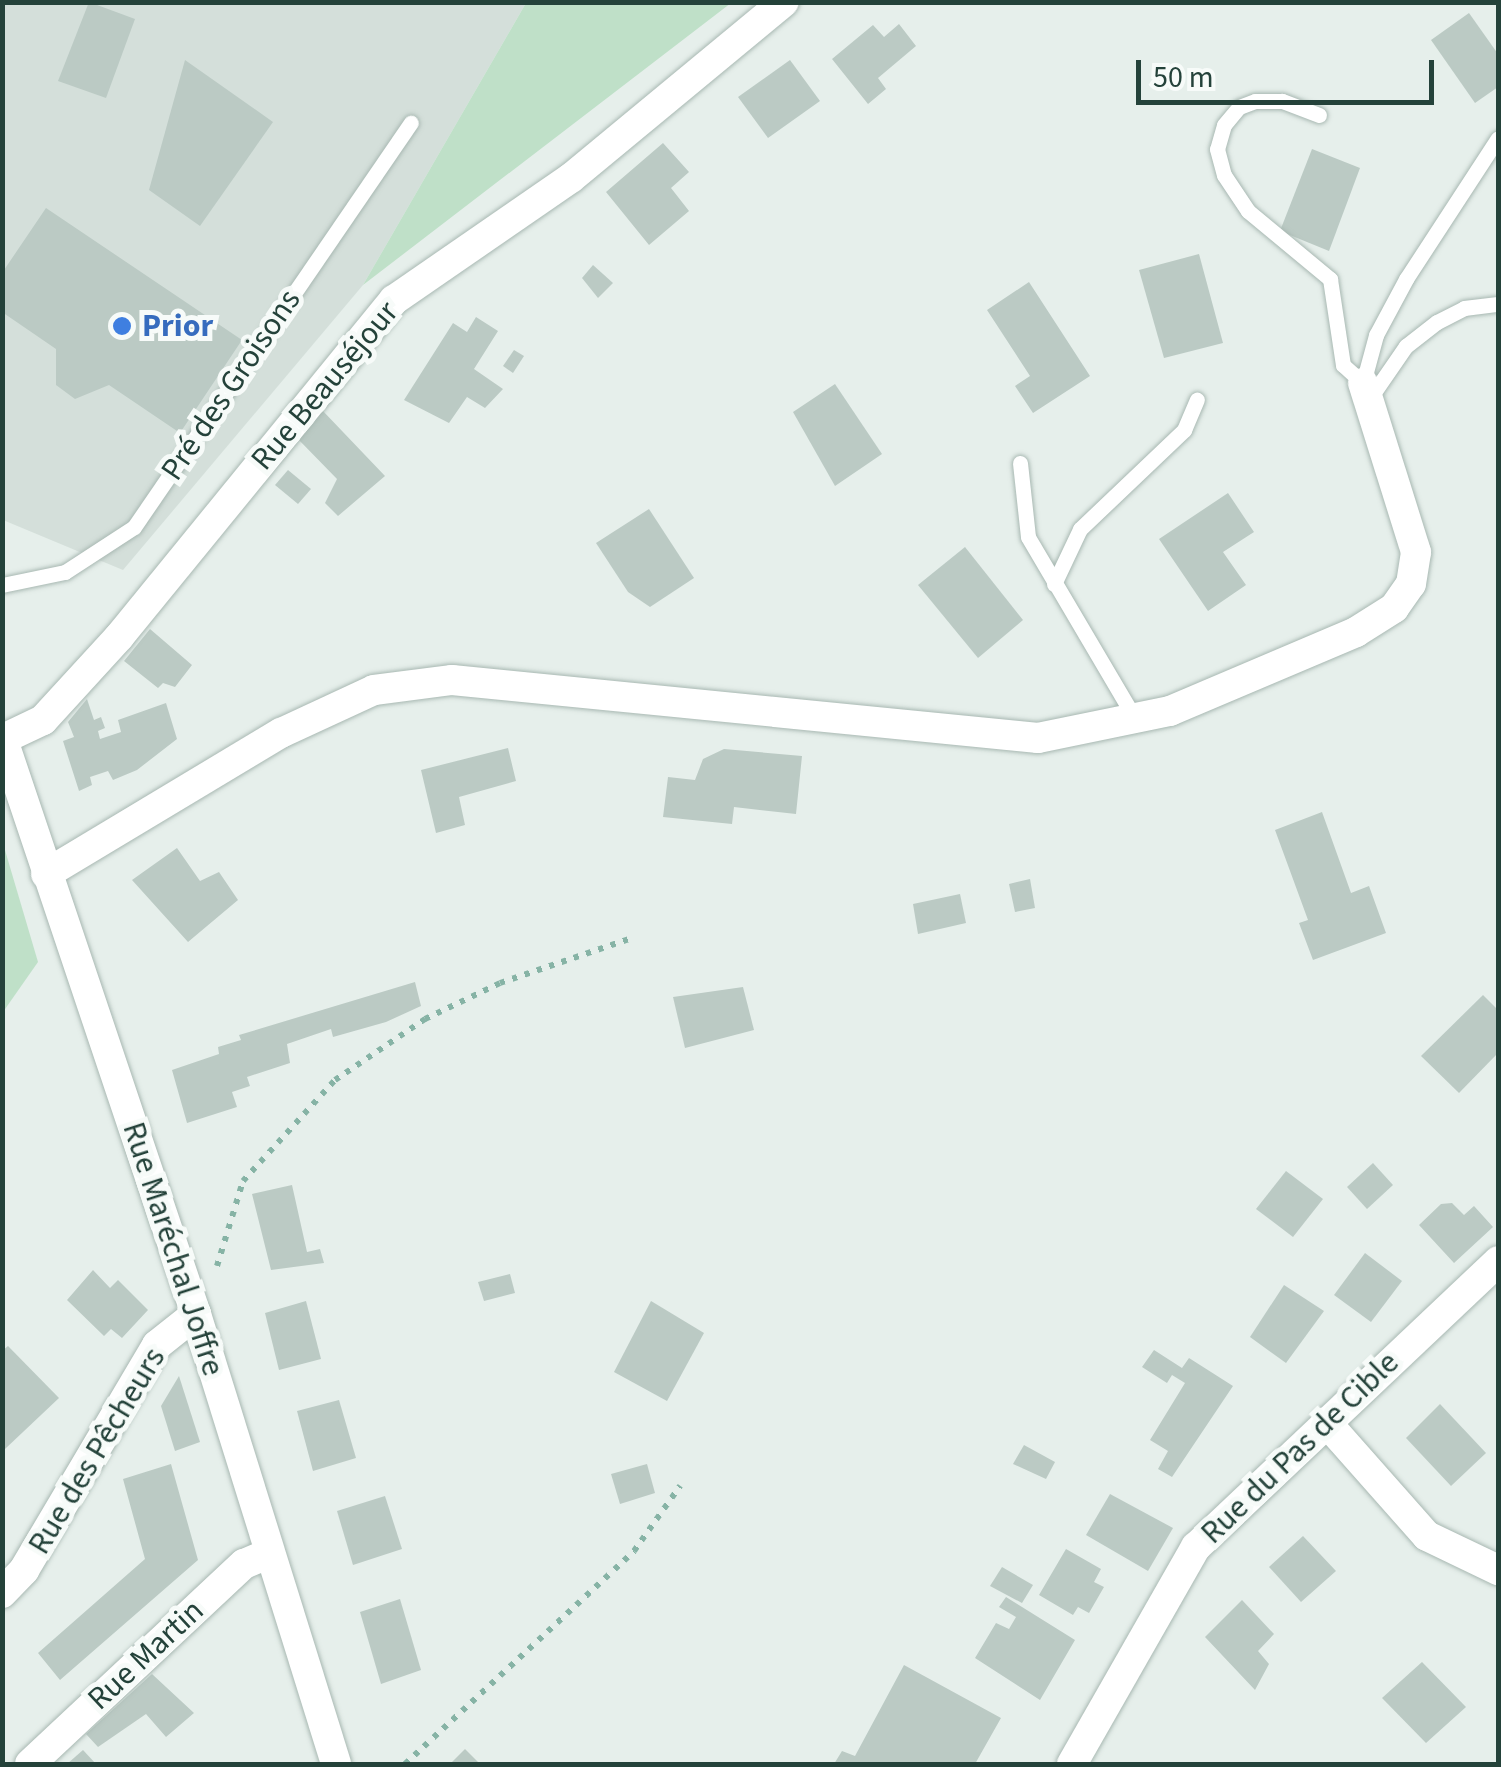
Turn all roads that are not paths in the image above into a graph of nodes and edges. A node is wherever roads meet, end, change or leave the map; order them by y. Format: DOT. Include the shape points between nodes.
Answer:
graph roads {
  1 [pos="784,2"];
  2 [pos="1319,115"];
  3 [pos="411,123"];
  4 [pos="1498,138"];
  5 [pos="1498,304"];
  6 [pos="1365,392"];
  7 [pos="1198,400"];
  8 [pos="1020,463"];
  9 [pos="1054,584"];
  10 [pos="2,585"];
  11 [pos="1136,720"];
  12 [pos="3,738"];
  13 [pos="46,874"];
  14 [pos="1498,1261"];
  15 [pos="191,1300"];
  16 [pos="1326,1422"];
  17 [pos="268,1554"];
  18 [pos="1498,1570"];
  19 [pos="2,1593"];
  20 [pos="30,1764"];
  21 [pos="336,1764"];
  22 [pos="1072,1764"];
  1 -- 12 [label="street, Rue Beauséjour" via="571,178 394,300 118,636 43,720"];
  2 -- 6 [label="lane" via="1282,102 1239,106 1217,149 1248,212 1330,279 1343,365"];
  3 -- 10 [label="lane, Pré des Groisons" via="134,527 65,572"];
  4 -- 6 [label="lane" via="1376,335"];
  5 -- 6 [label="lane" via="1464,308 1437,322"];
  6 -- 11 [label="street" via="1416,552 1411,584 1394,608 1356,632"];
  7 -- 9 [label="lane" via="1184,430 1080,529"];
  8 -- 9 [label="lane" via="1028,536"];
  9 -- 11 [label="lane"];
  11 -- 13 [label="street" via="1038,738 452,680 374,690 280,733"];
  12 -- 13 [label="street, Rue Maréchal Joffre"];
  13 -- 15 [label="street, Rue Maréchal Joffre"];
  14 -- 16 [label="street, Rue du Pas de Cible"];
  15 -- 17 [label="street, Rue Maréchal Joffre"];
  15 -- 19 [label="street, Rue des Pêcheurs" via="157,1345 24,1570"];
  16 -- 18 [label="street" via="1428,1536"];
  16 -- 22 [label="street, Rue du Pas de Cible" via="1196,1546"];
  17 -- 20 [label="street, Rue Martin" via="244,1564"];
  17 -- 21 [label="street, Rue Maréchal Joffre"];
}
